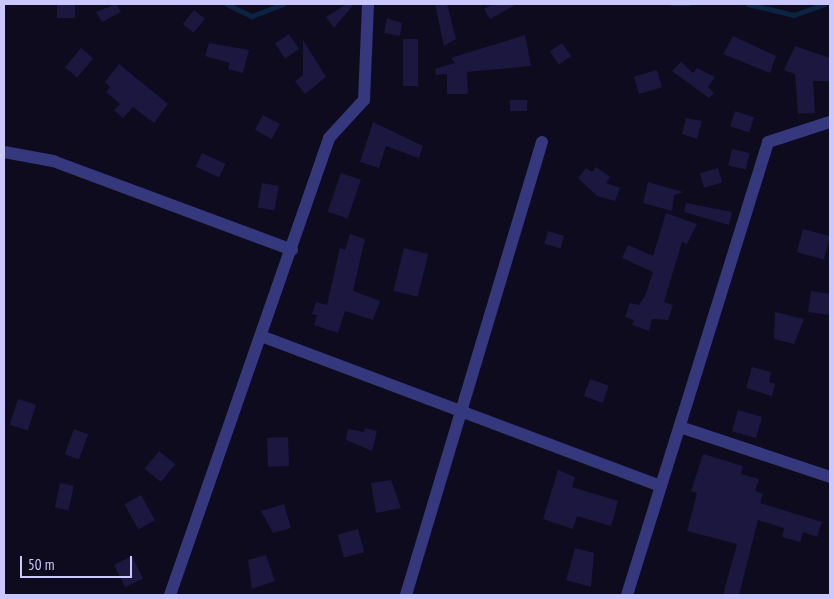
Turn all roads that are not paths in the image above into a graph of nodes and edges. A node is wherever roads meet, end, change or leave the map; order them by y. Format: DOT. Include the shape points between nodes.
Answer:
graph roads {
  1 [pos="368,4"];
  2 [pos="830,122"];
  3 [pos="542,142"];
  4 [pos="4,152"];
  5 [pos="292,250"];
  6 [pos="261,336"];
  7 [pos="463,412"];
  8 [pos="680,427"];
  9 [pos="830,477"];
  10 [pos="661,486"];
  11 [pos="170,595"];
  12 [pos="406,595"];
  13 [pos="627,595"];
  1 -- 5 [label="street" via="364,100 329,138"];
  2 -- 8 [label="street" via="768,142"];
  3 -- 7 [label="street"];
  4 -- 5 [label="street" via="54,161"];
  5 -- 6 [label="street"];
  6 -- 7 [label="street"];
  6 -- 11 [label="street"];
  7 -- 10 [label="street"];
  7 -- 12 [label="street"];
  8 -- 9 [label="street"];
  8 -- 10 [label="street"];
  10 -- 13 [label="street"];
}
